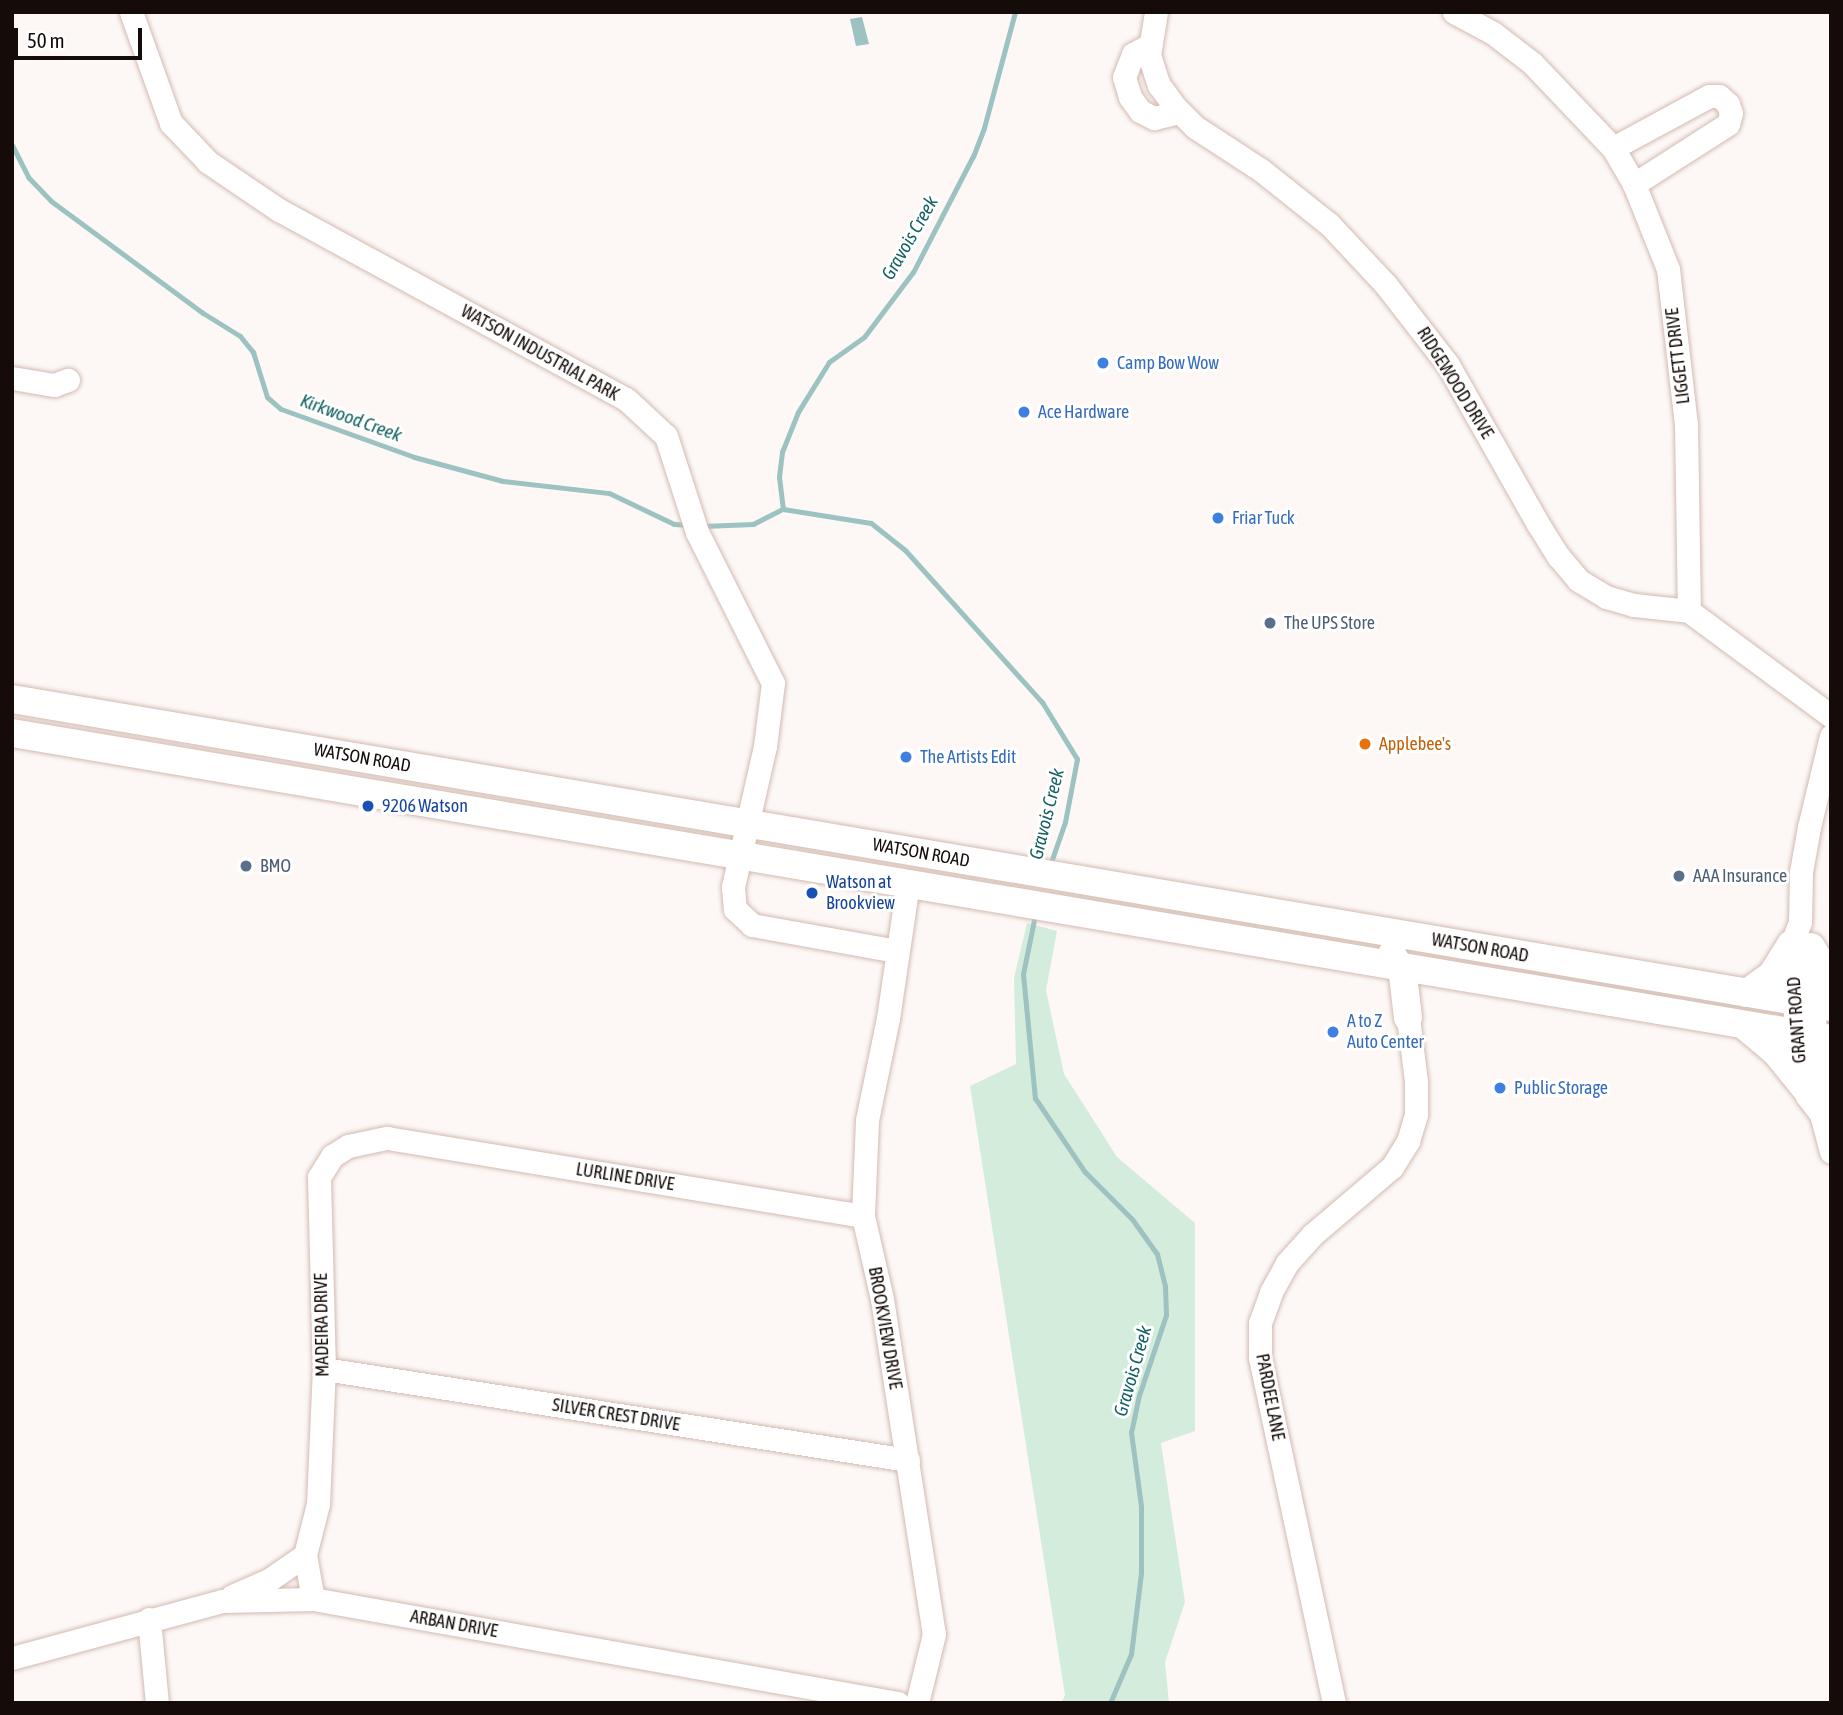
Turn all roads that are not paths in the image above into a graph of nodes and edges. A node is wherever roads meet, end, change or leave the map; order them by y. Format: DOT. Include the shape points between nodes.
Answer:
graph roads {
  1 [pos="131,12"];
  2 [pos="1156,12"];
  3 [pos="1454,12"];
  4 [pos="1612,148"];
  5 [pos="1634,184"];
  6 [pos="12,378"];
  7 [pos="68,380"];
  8 [pos="1689,611"];
  9 [pos="12,699"];
  10 [pos="1831,716"];
  11 [pos="12,733"];
  12 [pos="1831,736"];
  13 [pos="747,824"];
  14 [pos="740,855"];
  15 [pos="908,883"];
  16 [pos="1801,938"];
  17 [pos="1383,950"];
  18 [pos="896,951"];
  19 [pos="1436,972"];
  20 [pos="1831,980"];
  21 [pos="1747,993"];
  22 [pos="1813,1004"];
  23 [pos="1408,1018"];
  24 [pos="1743,1024"];
  25 [pos="1814,1036"];
  26 [pos="1820,1093"];
  27 [pos="387,1138"];
  28 [pos="1831,1153"];
  29 [pos="863,1216"];
  30 [pos="324,1369"];
  31 [pos="908,1460"];
  32 [pos="305,1555"];
  33 [pos="313,1599"];
  34 [pos="222,1601"];
  35 [pos="149,1619"];
  36 [pos="12,1658"];
  37 [pos="157,1703"];
  38 [pos="898,1703"];
  39 [pos="917,1703"];
  40 [pos="1334,1703"];
  1 -- 13 [label="street, WATSON INDUSTRIAL PARK" via="171,123 208,162 279,210 626,399 666,436 694,523 774,683"];
  2 -- 8 [label="street, RIDGEWOOD DRIVE" via="1150,44 1159,85 1178,112 1329,224 1386,285 1448,365 1538,524 1578,580 1606,597 1634,605"];
  3 -- 4 [label="street, LIGGETT DRIVE" via="1493,33 1532,63"];
  4 -- 5 [label="street, LIGGETT DRIVE"];
  4 -- 5 [label="street" via="1709,96 1719,96 1728,104 1728,124"];
  5 -- 8 [label="street, LIGGETT DRIVE" via="1668,268 1686,424"];
  6 -- 7 [label="street" via="54,385"];
  8 -- 10 [label="street"];
  9 -- 13 [label="main road, WATSON ROAD"];
  11 -- 14 [label="main road, WATSON ROAD"];
  12 -- 16 [label="street, GRANT ROAD" via="1801,872"];
  13 -- 14 [label="street, WATSON INDUSTRIAL PARK"];
  13 -- 17 [label="main road, WATSON ROAD" via="1062,876"];
  14 -- 15 [label="main road, WATSON ROAD"];
  14 -- 18 [label="street" via="733,903 738,915 752,925"];
  15 -- 17 [label="main road, WATSON ROAD" via="1056,909"];
  15 -- 18 [label="street, BROOKVIEW DRIVE"];
  16 -- 20 [label="main road"];
  16 -- 21 [label="main road" via="1772,975"];
  16 -- 22 [label="street, GRANT ROAD"];
  17 -- 19 [label="main road, WATSON ROAD"];
  17 -- 21 [label="main road, WATSON ROAD"];
  17 -- 23 [label="main road"];
  18 -- 29 [label="street, BROOKVIEW DRIVE" via="867,1120"];
  19 -- 23 [label="main road"];
  19 -- 24 [label="main road, WATSON ROAD"];
  21 -- 22 [label="main road, WATSON ROAD"];
  22 -- 25 [label="street, GRANT ROAD"];
  23 -- 40 [label="street, PARDEE LANE" via="1416,1082 1416,1114 1408,1141 1392,1167 1312,1235 1287,1263 1270,1292 1260,1323 1260,1357"];
  24 -- 25 [label="main road, WATSON ROAD"];
  24 -- 26 [label="main road"];
  25 -- 26 [label="street, GRANT ROAD"];
  26 -- 28 [label="street, GRANT ROAD"];
  27 -- 29 [label="street, LURLINE DRIVE"];
  27 -- 30 [label="street, MADEIRA DRIVE" via="348,1146 332,1156 319,1177"];
  29 -- 31 [label="street, BROOKVIEW DRIVE" via="882,1299"];
  30 -- 31 [label="street, SILVER CREST DRIVE"];
  30 -- 32 [label="street, MADEIRA DRIVE" via="318,1504"];
  31 -- 39 [label="street, BROOKVIEW DRIVE" via="934,1633"];
  32 -- 33 [label="street, MADEIRA DRIVE"];
  32 -- 34 [label="street" via="269,1580"];
  33 -- 34 [label="street, ARBAN DRIVE"];
  33 -- 38 [label="street, ARBAN DRIVE"];
  34 -- 35 [label="street, ARBAN DRIVE"];
  35 -- 36 [label="street, ARBAN DRIVE"];
  35 -- 37 [label="street"];
}
